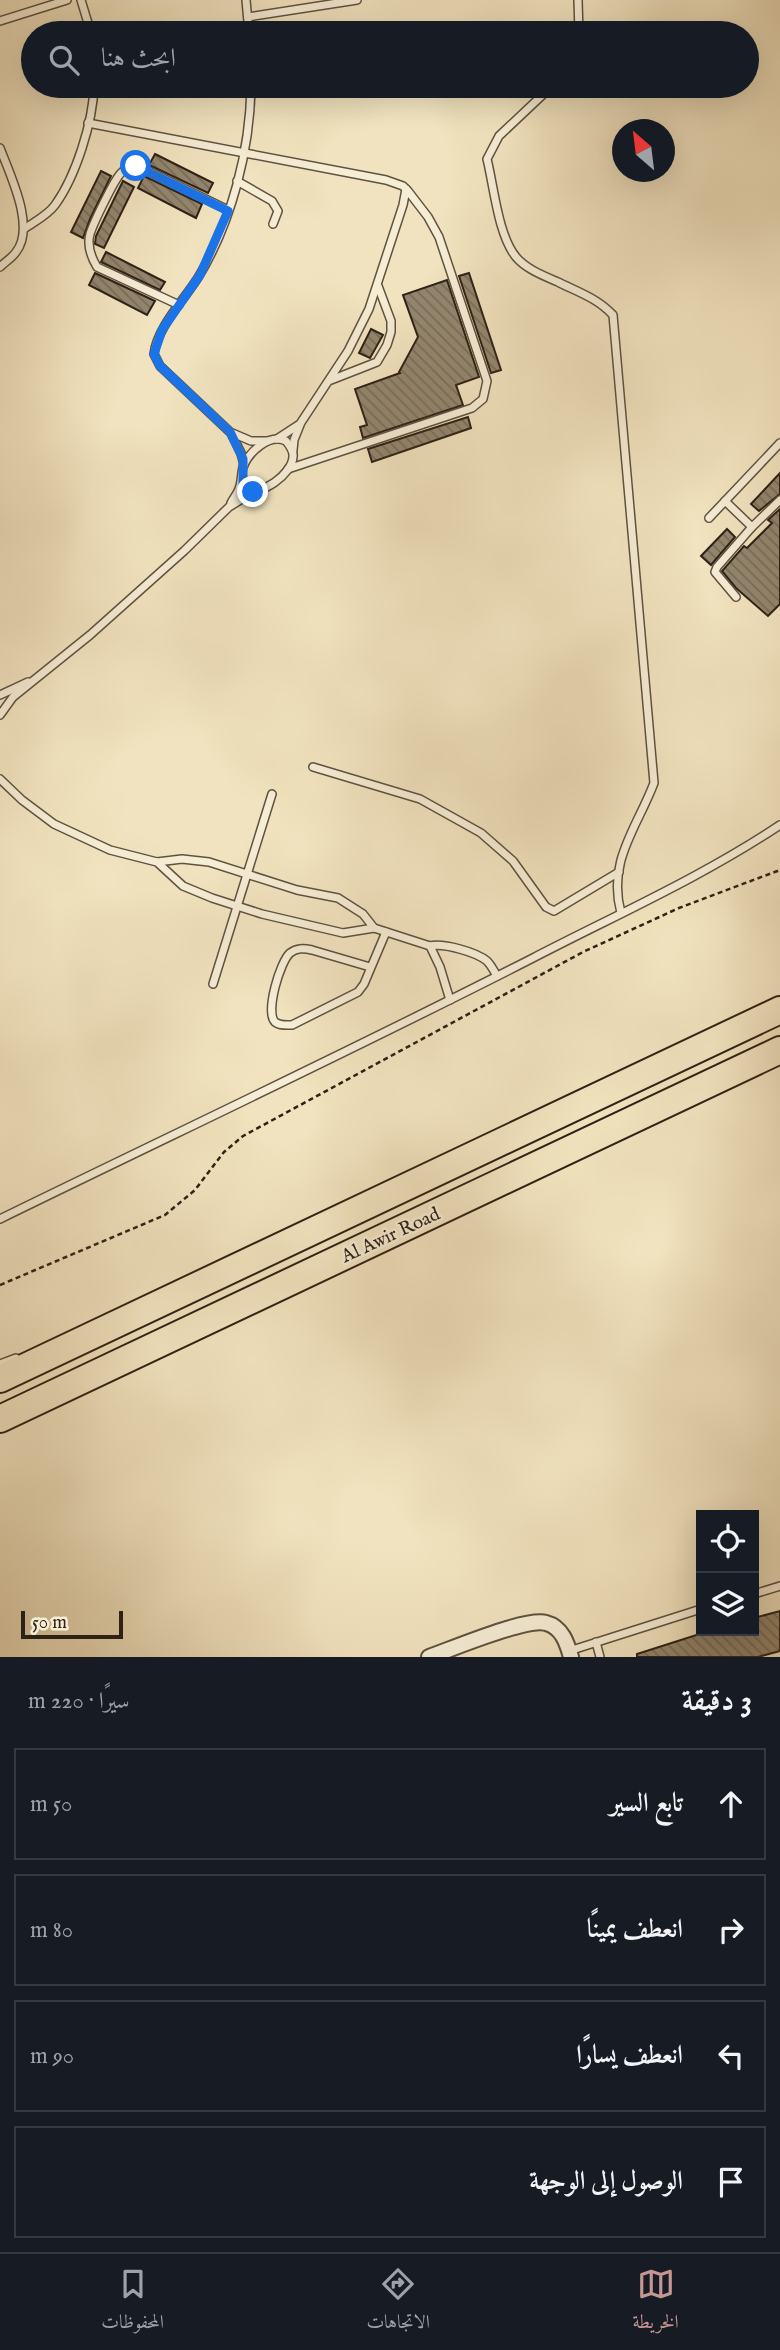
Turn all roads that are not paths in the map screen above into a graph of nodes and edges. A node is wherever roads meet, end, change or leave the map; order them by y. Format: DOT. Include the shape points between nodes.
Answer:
graph roads {
  1 [pos="67,0"];
  2 [pos="80,0"];
  3 [pos="246,0"];
  4 [pos="357,0"];
  5 [pos="578,0"];
  6 [pos="335,2"];
  7 [pos="247,17"];
  8 [pos="0,21"];
  9 [pos="87,21"];
  10 [pos="248,21"];
  11 [pos="579,21"];
  12 [pos="92,98"];
  13 [pos="251,98"];
  14 [pos="539,98"];
  15 [pos="88,123"];
  16 [pos="0,148"];
  17 [pos="244,153"];
  18 [pos="237,181"];
  19 [pos="406,190"];
  20 [pos="228,211"];
  21 [pos="273,225"];
  22 [pos="24,229"];
  23 [pos="0,267"];
  24 [pos="377,285"];
  25 [pos="179,305"];
  26 [pos="328,383"];
  27 [pos="300,424"];
  28 [pos="230,432"];
  29 [pos="277,439"];
  30 [pos="267,441"];
  31 [pos="780,443"];
  32 [pos="294,454"];
  33 [pos="244,465"];
  34 [pos="288,469"];
  35 [pos="241,482"];
  36 [pos="253,492"];
  37 [pos="780,500"];
  38 [pos="725,501"];
  39 [pos="229,507"];
  40 [pos="709,518"];
  41 [pos="752,527"];
  42 [pos="736,597"];
  43 [pos="47,671"];
  44 [pos="0,695"];
  45 [pos="0,715"];
  46 [pos="313,767"];
  47 [pos="0,779"];
  48 [pos="272,794"];
  49 [pos="780,825"];
  50 [pos="157,862"];
  51 [pos="619,872"];
  52 [pos="246,874"];
  53 [pos="237,906"];
  54 [pos="621,913"];
  55 [pos="374,928"];
  56 [pos="386,932"];
  57 [pos="430,946"];
  58 [pos="370,967"];
  59 [pos="497,976"];
  60 [pos="213,984"];
  61 [pos="450,1000"];
  62 [pos="780,1010"];
  63 [pos="780,1050"];
  64 [pos="0,1219"];
  65 [pos="75,1343"];
  66 [pos="41,1350"];
  67 [pos="22,1356"];
  68 [pos="0,1364"];
  69 [pos="0,1379"];
  70 [pos="0,1419"];
  71 [pos="780,1586"];
  72 [pos="759,1592"];
  73 [pos="696,1611"];
  74 [pos="596,1642"];
  75 [pos="570,1654"];
  76 [pos="429,1657"];
  77 [pos="600,1657"];
  1 -- 8 [label="lane"];
  2 -- 9 [label="lane"];
  3 -- 7 [label="lane"];
  4 -- 6 [label="lane"];
  5 -- 11 [label="lane"];
  6 -- 7 [label="lane"];
  7 -- 10 [label="lane"];
  12 -- 15 [label="lane"];
  13 -- 17 [label="lane"];
  14 -- 51 [label="lane" via="499,136 487,159 503,231 517,259 598,300 613,315 654,783 623,850"];
  15 -- 17 [label="lane"];
  15 -- 22 [label="lane" via="72,175 53,208"];
  16 -- 22 [label="lane"];
  17 -- 18 [label="lane"];
  17 -- 19 [label="lane" via="386,180"];
  18 -- 20 [label="lane"];
  18 -- 21 [label="lane" via="272,201 278,211"];
  19 -- 24 [label="lane"];
  19 -- 34 [label="lane" via="439,237 487,382 485,395 472,408"];
  20 -- 25 [label="lane" via="205,264"];
  20 -- 25 [label="lane" via="136,166 119,175 90,233 93,260 97,267"];
  22 -- 23 [label="lane" via="17,251"];
  24 -- 26 [label="lane" via="348,351"];
  24 -- 26 [label="lane" via="391,321 387,345 377,362"];
  25 -- 28 [label="lane" via="158,340 156,360"];
  26 -- 27 [label="lane"];
  27 -- 29 [label="lane"];
  27 -- 32 [label="lane"];
  28 -- 30 [label="lane" via="251,441"];
  28 -- 33 [label="lane"];
  29 -- 30 [label="lane"];
  29 -- 32 [label="lane" via="286,441"];
  30 -- 33 [label="lane"];
  31 -- 38 [label="lane"];
  32 -- 34 [label="lane"];
  33 -- 35 [label="lane"];
  34 -- 36 [label="lane" via="269,487"];
  35 -- 36 [label="lane"];
  35 -- 39 [label="lane"];
  36 -- 39 [label="lane"];
  37 -- 41 [label="lane"];
  38 -- 40 [label="lane"];
  38 -- 41 [label="lane"];
  39 -- 43 [label="lane"];
  41 -- 42 [label="lane" via="715,572"];
  43 -- 44 [label="lane"];
  43 -- 45 [label="lane" via="13,697"];
  46 -- 51 [label="lane" via="420,799 481,832 513,861 546,907 554,911"];
  47 -- 50 [label="lane" via="69,832 110,850"];
  48 -- 52 [label="lane"];
  49 -- 54 [label="lane" via="704,872"];
  50 -- 52 [label="lane" via="209,862"];
  50 -- 53 [label="lane" via="183,886"];
  51 -- 54 [label="lane"];
  52 -- 53 [label="lane"];
  52 -- 55 [label="lane" via="338,898 363,914"];
  53 -- 55 [label="lane" via="343,933"];
  53 -- 60 [label="lane"];
  54 -- 59 [label="lane"];
  55 -- 56 [label="lane"];
  56 -- 57 [label="lane"];
  56 -- 58 [label="lane"];
  57 -- 59 [label="lane" via="439,944 485,960"];
  57 -- 61 [label="lane"];
  58 -- 58 [label="lane" via="358,992 292,1025 275,1022 270,1005 285,958 293,951 312,950"];
  59 -- 61 [label="lane"];
  61 -- 64 [label="lane"];
  62 -- 65 [label="highway, Al Awir Road"];
  63 -- 70 [label="highway, Al Awir Road"];
  65 -- 66 [label="lane"];
  65 -- 69 [label="highway, Al Awir Road"];
  67 -- 68 [label="lane"];
  71 -- 72 [label="lane"];
  73 -- 74 [label="lane"];
  74 -- 75 [label="lane"];
  74 -- 77 [label="lane"];
  75 -- 76 [label="street" via="563,1634 536,1622"];
}
